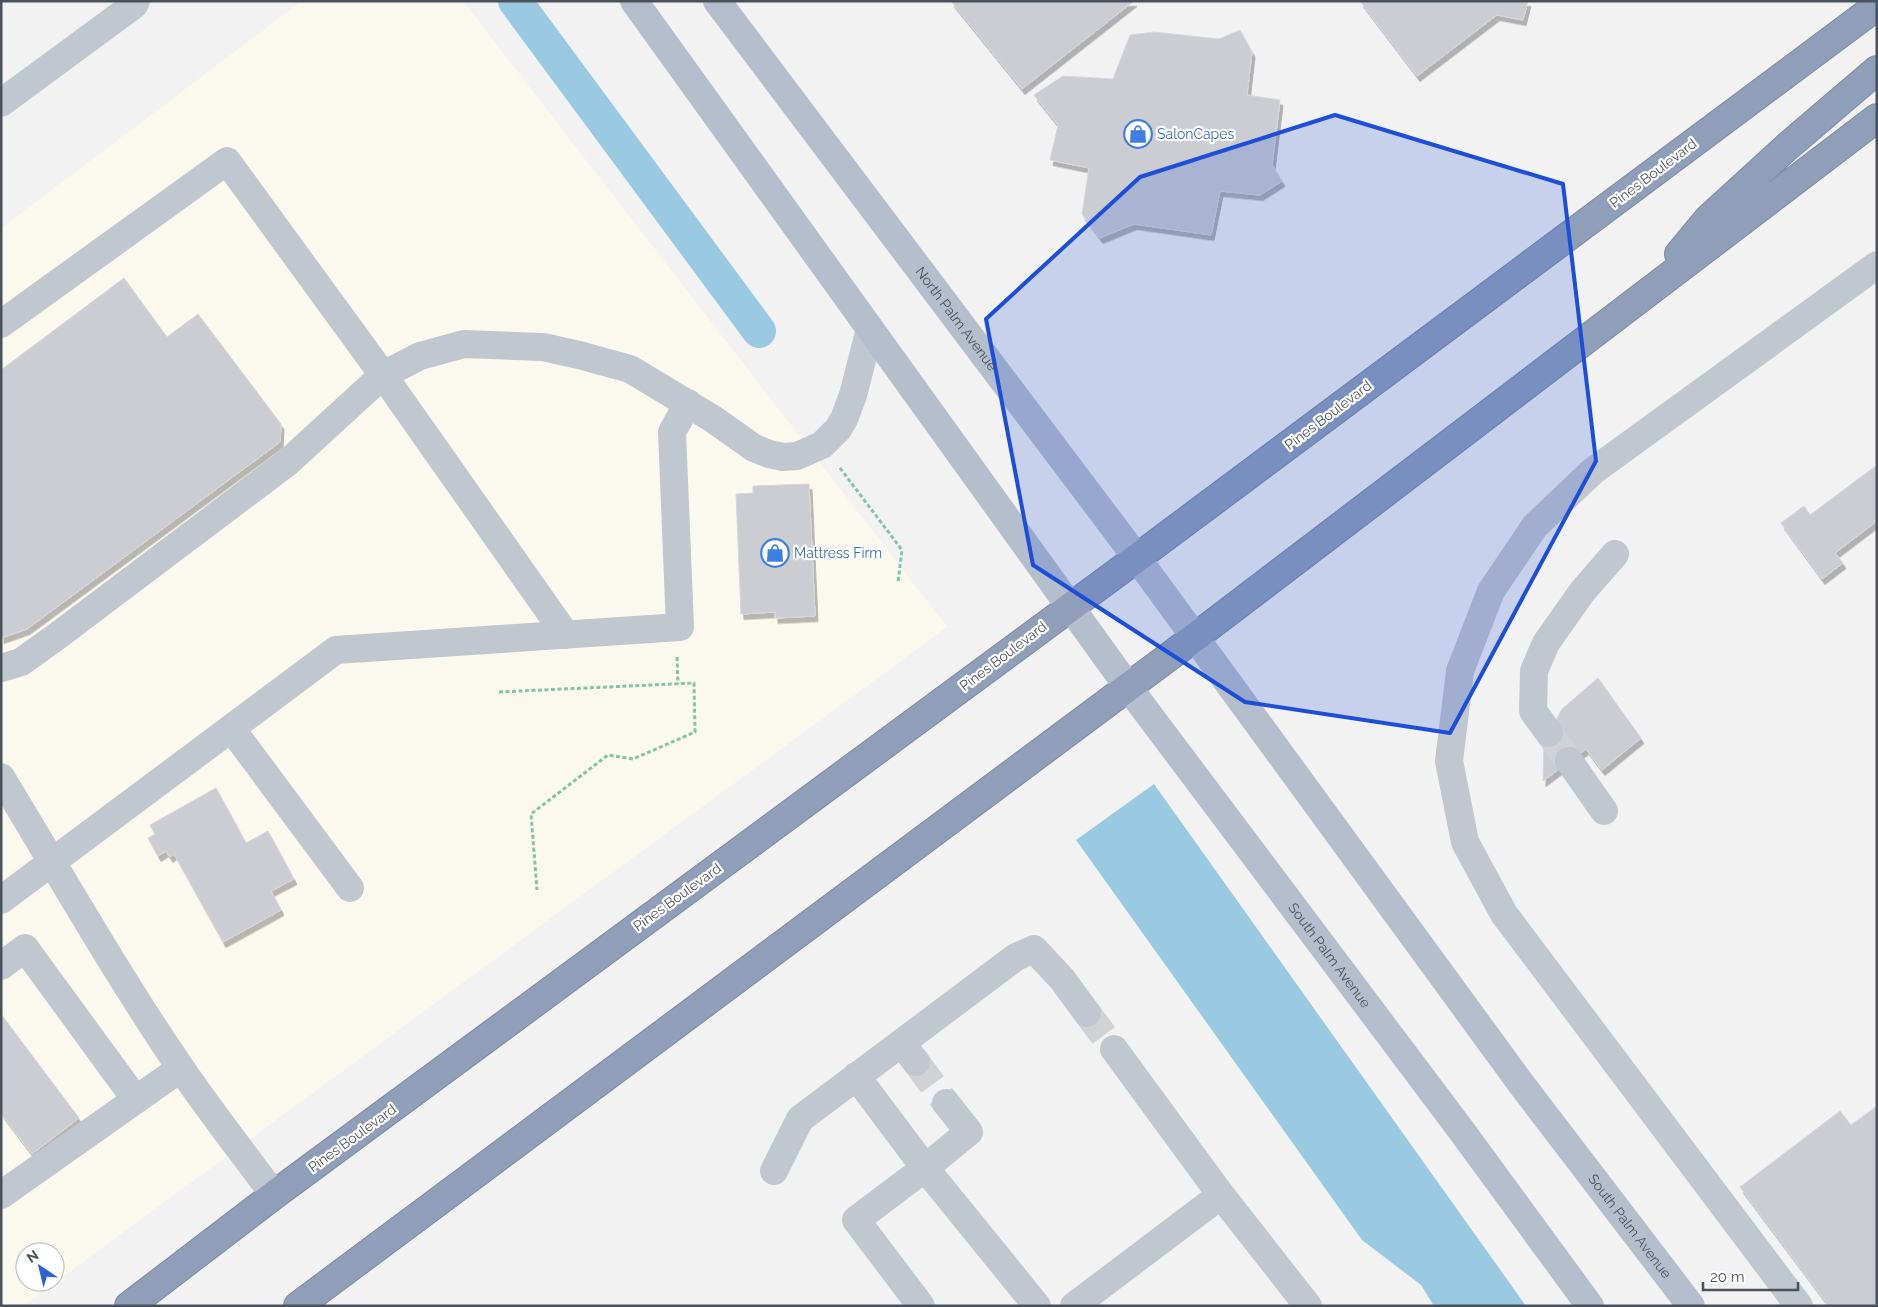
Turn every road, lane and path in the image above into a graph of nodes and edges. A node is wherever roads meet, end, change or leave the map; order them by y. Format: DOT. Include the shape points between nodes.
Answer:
graph roads {
  1 [pos="136,1"];
  2 [pos="634,1"];
  3 [pos="717,1"];
  4 [pos="1877,6"];
  5 [pos="1877,70"];
  6 [pos="1,103"];
  7 [pos="1877,118"];
  8 [pos="1877,265"];
  9 [pos="1650,290"];
  10 [pos="1,324"];
  11 [pos="870,328"];
  12 [pos="383,375"];
  13 [pos="688,403"];
  14 [pos="822,445"];
  15 [pos="1615,554"];
  16 [pos="1137,558"];
  17 [pos="898,582"];
  18 [pos="1070,606"];
  19 [pos="566,635"];
  20 [pos="1194,638"];
  21 [pos="1,668"];
  22 [pos="1128,687"];
  23 [pos="499,692"];
  24 [pos="231,728"];
  25 [pos="1549,733"];
  26 [pos="1569,761"];
  27 [pos="1,777"];
  28 [pos="1604,811"];
  29 [pos="52,861"];
  30 [pos="350,888"];
  31 [pos="537,890"];
  32 [pos="1,900"];
  33 [pos="1,966"];
  34 [pos="1087,1013"];
  35 [pos="1114,1049"];
  36 [pos="180,1068"];
  37 [pos="856,1076"];
  38 [pos="136,1100"];
  39 [pos="946,1103"];
  40 [pos="925,1168"];
  41 [pos="774,1171"];
  42 [pos="274,1195"];
  43 [pos="1221,1195"];
  44 [pos="1,1196"];
  45 [pos="129,1306"];
  46 [pos="298,1306"];
  47 [pos="921,1306"];
  48 [pos="1037,1306"];
  49 [pos="1074,1306"];
  50 [pos="1308,1306"];
  51 [pos="1590,1306"];
  52 [pos="1691,1306"];
  53 [pos="1799,1306"];
  1 -- 6 [label="street" via="134,6"];
  2 -- 11 [label="main road"];
  3 -- 16 [label="main road, North Palm Avenue"];
  4 -- 16 [label="highway, Pines Boulevard"];
  5 -- 9 [label="highway" via="1708,219"];
  7 -- 9 [label="highway"];
  8 -- 53 [label="street" via="1593,471 1535,526 1491,591 1460,671 1449,761 1465,842 1504,914"];
  9 -- 20 [label="highway"];
  10 -- 12 [label="street" via="227,161"];
  11 -- 14 [label="street" via="844,419"];
  11 -- 18 [label="main road"];
  12 -- 13 [label="street" via="420,356 464,344 543,347 630,369"];
  12 -- 19 [label="street"];
  12 -- 21 [label="street" via="288,462 21,662"];
  13 -- 14 [label="street" via="754,448 769,454 797,456"];
  13 -- 19 [label="street" via="672,432 680,627"];
  14 -- 17 [label="path" via="902,550"];
  15 -- 25 [label="street" via="1582,592 1546,643 1534,672 1533,711"];
  16 -- 18 [label="highway, Pines Boulevard"];
  16 -- 20 [label="main road, North Palm Avenue"];
  18 -- 22 [label="main road, South Palm Avenue"];
  18 -- 42 [label="highway, Pines Boulevard"];
  19 -- 24 [label="street" via="336,650"];
  20 -- 22 [label="highway"];
  20 -- 52 [label="main road, South Palm Avenue" via="1522,1086"];
  22 -- 46 [label="highway"];
  22 -- 51 [label="main road, South Palm Avenue"];
  23 -- 31 [label="path" via="694,683 695,732 633,759 608,755 531,814"];
  24 -- 29 [label="street"];
  24 -- 30 [label="street"];
  26 -- 28 [label="street"];
  27 -- 29 [label="street"];
  29 -- 32 [label="street"];
  29 -- 36 [label="street" via="96,937"];
  33 -- 38 [label="street" via="25,948"];
  34 -- 37 [label="street" via="1034,949 1016,956 908,1053"];
  35 -- 43 [label="street"];
  36 -- 38 [label="street"];
  36 -- 42 [label="street"];
  37 -- 40 [label="street"];
  37 -- 41 [label="street" via="800,1119"];
  38 -- 44 [label="street"];
  39 -- 40 [label="street" via="969,1132"];
  40 -- 47 [label="street" via="856,1220"];
  40 -- 48 [label="street"];
  42 -- 45 [label="highway, Pines Boulevard"];
  43 -- 49 [label="street"];
  43 -- 50 [label="street"];
}
